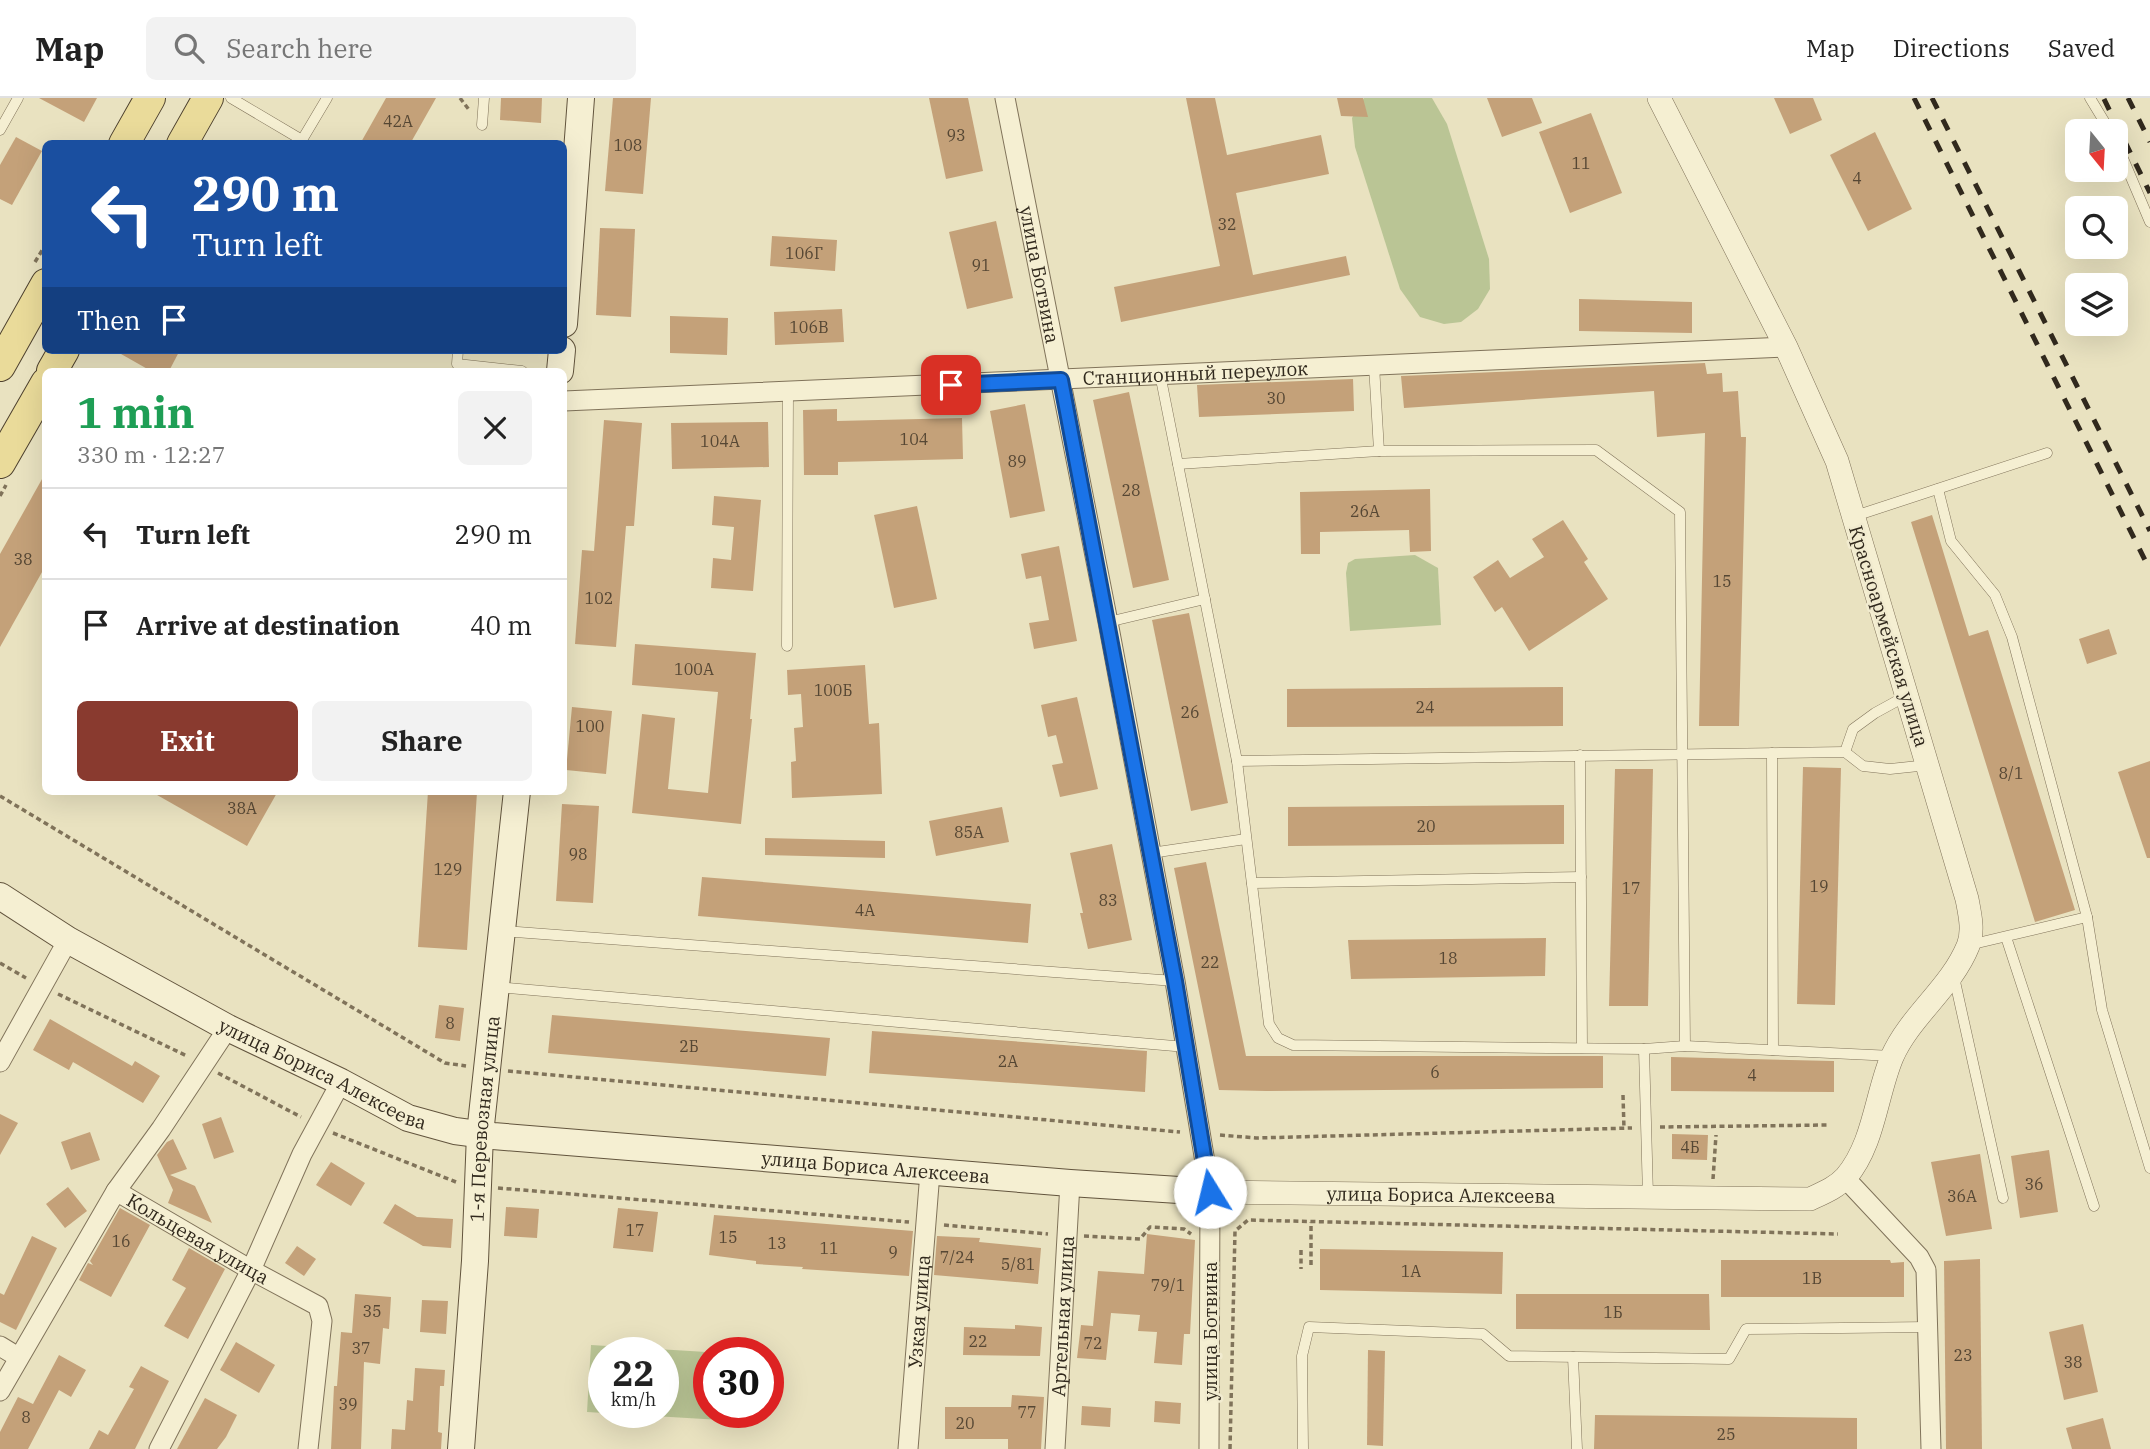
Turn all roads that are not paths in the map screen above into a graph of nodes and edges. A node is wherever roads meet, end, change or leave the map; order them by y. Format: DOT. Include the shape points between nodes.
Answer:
graph roads {
  1 [pos="18,98"];
  2 [pos="150,98"];
  3 [pos="208,98"];
  4 [pos="231,98"];
  5 [pos="327,98"];
  6 [pos="484,98"];
  7 [pos="581,98"];
  8 [pos="1005,98"];
  9 [pos="1659,98"];
  10 [pos="2090,98"];
  11 [pos="2103,119"];
  12 [pos="482,125"];
  13 [pos="0,130"];
  14 [pos="126,140"];
  15 [pos="184,140"];
  16 [pos="570,158"];
  17 [pos="2128,170"];
  18 [pos="2150,222"];
  19 [pos="567,241"];
  20 [pos="42,291"];
  21 [pos="1786,347"];
  22 [pos="458,354"];
  23 [pos="1374,364"];
  24 [pos="0,366"];
  25 [pos="494,368"];
  26 [pos="1160,373"];
  27 [pos="1061,380"];
  28 [pos="42,390"];
  29 [pos="788,392"];
  30 [pos="567,401"];
  31 [pos="1379,451"];
  32 [pos="2048,453"];
  33 [pos="0,463"];
  34 [pos="1178,464"];
  35 [pos="1938,489"];
  36 [pos="1854,516"];
  37 [pos="1205,599"];
  38 [pos="1108,622"];
  39 [pos="787,646"];
  40 [pos="1907,695"];
  41 [pos="1845,752"];
  42 [pos="1683,753"];
  43 [pos="1772,753"];
  44 [pos="1580,755"];
  45 [pos="1237,761"];
  46 [pos="1928,765"];
  47 [pos="517,795"];
  48 [pos="1246,839"];
  49 [pos="1152,853"];
  50 [pos="1581,877"];
  51 [pos="1252,883"];
  52 [pos="0,896"];
  53 [pos="2087,917"];
  54 [pos="503,931"];
  55 [pos="2006,937"];
  56 [pos="68,940"];
  57 [pos="1968,945"];
  58 [pos="1953,973"];
  59 [pos="1175,981"];
  60 [pos="497,987"];
  61 [pos="228,1028"];
  62 [pos="1685,1046"];
  63 [pos="1186,1047"];
  64 [pos="1582,1048"];
  65 [pos="1644,1049"];
  66 [pos="1773,1050"];
  67 [pos="1893,1056"];
  68 [pos="0,1062"];
  69 [pos="341,1082"];
  70 [pos="480,1134"];
  71 [pos="2150,1168"];
  72 [pos="930,1172"];
  73 [pos="1845,1178"];
  74 [pos="1070,1183"];
  75 [pos="116,1191"];
  76 [pos="1210,1192"];
  77 [pos="1647,1196"];
  78 [pos="2003,1198"];
  79 [pos="1810,1199"];
  80 [pos="2094,1206"];
  81 [pos="251,1270"];
  82 [pos="1928,1328"];
  83 [pos="0,1346"];
  84 [pos="1573,1356"];
  85 [pos="18,1357"];
  86 [pos="0,1391"];
  87 [pos="159,1449"];
  88 [pos="309,1449"];
  89 [pos="461,1449"];
  90 [pos="908,1449"];
  91 [pos="1055,1449"];
  92 [pos="1209,1449"];
  93 [pos="1303,1449"];
  94 [pos="1577,1449"];
  95 [pos="1931,1449"];
  1 -- 13 [label="lane"];
  2 -- 14 [label="main road"];
  3 -- 15 [label="main road"];
  4 -- 5 [label="lane" via="302,140"];
  6 -- 12 [label="lane"];
  7 -- 16 [label="main road"];
  8 -- 27 [label="street, улица Ботвина"];
  9 -- 21 [label="street, Красноармейская улица"];
  10 -- 11 [label="lane"];
  16 -- 19 [label="main road"];
  17 -- 18 [label="lane"];
  20 -- 24 [label="main road"];
  21 -- 23 [label="street, Станционный переулок"];
  21 -- 36 [label="street, Красноармейская улица" via="1837,461"];
  22 -- 25 [label="lane" via="457,364"];
  23 -- 26 [label="street, Станционный переулок"];
  23 -- 31 [label="lane"];
  26 -- 27 [label="street, Станционный переулок"];
  26 -- 34 [label="lane"];
  27 -- 29 [label="street, Станционный переулок"];
  27 -- 38 [label="street, улица Ботвина"];
  28 -- 33 [label="main road"];
  29 -- 30 [label="street, Станционный переулок"];
  29 -- 39 [label="lane"];
  31 -- 34 [label="lane"];
  31 -- 42 [label="lane" via="1596,450 1680,512"];
  32 -- 35 [label="lane"];
  34 -- 37 [label="lane"];
  35 -- 36 [label="lane"];
  35 -- 53 [label="lane" via="1951,541 1995,595 2012,637"];
  36 -- 40 [label="street, Красноармейская улица"];
  37 -- 38 [label="lane"];
  37 -- 45 [label="lane"];
  38 -- 49 [label="street, улица Ботвина"];
  40 -- 41 [label="lane" via="1853,729"];
  40 -- 46 [label="street, Красноармейская улица"];
  41 -- 43 [label="lane"];
  41 -- 46 [label="lane" via="1863,765 1889,769"];
  42 -- 43 [label="lane"];
  42 -- 44 [label="lane"];
  42 -- 62 [label="lane"];
  43 -- 66 [label="lane"];
  44 -- 45 [label="lane"];
  44 -- 50 [label="lane"];
  45 -- 48 [label="lane"];
  46 -- 57 [label="street, Красноармейская улица" via="1967,899 1972,925"];
  47 -- 54 [label="main road, 1-я Перевозная улица"];
  48 -- 49 [label="lane"];
  48 -- 51 [label="lane"];
  49 -- 59 [label="street, улица Ботвина"];
  50 -- 51 [label="lane"];
  50 -- 64 [label="lane"];
  51 -- 64 [label="lane" via="1269,1024 1278,1038 1293,1045"];
  52 -- 56 [label="main road, улица Бориса Алексеева"];
  53 -- 55 [label="lane"];
  53 -- 71 [label="lane" via="2102,1010"];
  54 -- 59 [label="lane"];
  54 -- 60 [label="main road, 1-я Перевозная улица"];
  55 -- 57 [label="lane"];
  55 -- 80 [label="lane"];
  56 -- 61 [label="main road, улица Бориса Алексеева"];
  56 -- 68 [label="street"];
  57 -- 58 [label="street, Красноармейская улица"];
  58 -- 67 [label="street, Красноармейская улица"];
  58 -- 78 [label="lane"];
  59 -- 63 [label="street, улица Ботвина"];
  60 -- 63 [label="lane"];
  60 -- 70 [label="main road, 1-я Перевозная улица"];
  61 -- 69 [label="main road, улица Бориса Алексеева"];
  61 -- 75 [label="street"];
  62 -- 65 [label="lane"];
  62 -- 66 [label="lane"];
  63 -- 76 [label="street, улица Ботвина"];
  64 -- 65 [label="lane"];
  65 -- 77 [label="lane"];
  66 -- 67 [label="lane"];
  67 -- 73 [label="street, Красноармейская улица" via="1866,1139"];
  69 -- 70 [label="main road, улица Бориса Алексеева" via="408,1118"];
  69 -- 81 [label="street" via="302,1154"];
  70 -- 72 [label="main road, улица Бориса Алексеева"];
  70 -- 89 [label="main road, 1-я Перевозная улица"];
  72 -- 74 [label="main road, улица Бориса Алексеева"];
  72 -- 90 [label="street, Узкая улица"];
  73 -- 79 [label="street, Красноармейская улица"];
  73 -- 82 [label="street" via="1919,1257 1926,1270"];
  74 -- 76 [label="main road, улица Бориса Алексеева"];
  74 -- 91 [label="street, Артельная улица"];
  75 -- 81 [label="street, Кольцевая улица"];
  75 -- 85 [label="street, Кольцевая улица"];
  76 -- 77 [label="street, улица Бориса Алексеева"];
  76 -- 92 [label="street, улица Ботвина"];
  77 -- 79 [label="street, улица Бориса Алексеева"];
  81 -- 87 [label="street"];
  81 -- 88 [label="street, Кольцевая улица" via="318,1306 322,1321"];
  82 -- 84 [label="lane" via="1746,1329 1729,1359"];
  82 -- 95 [label="street"];
  83 -- 85 [label="street"];
  84 -- 93 [label="lane" via="1509,1356 1483,1334 1309,1327 1302,1356"];
  84 -- 94 [label="lane"];
  85 -- 86 [label="street, Кольцевая улица"];
}
